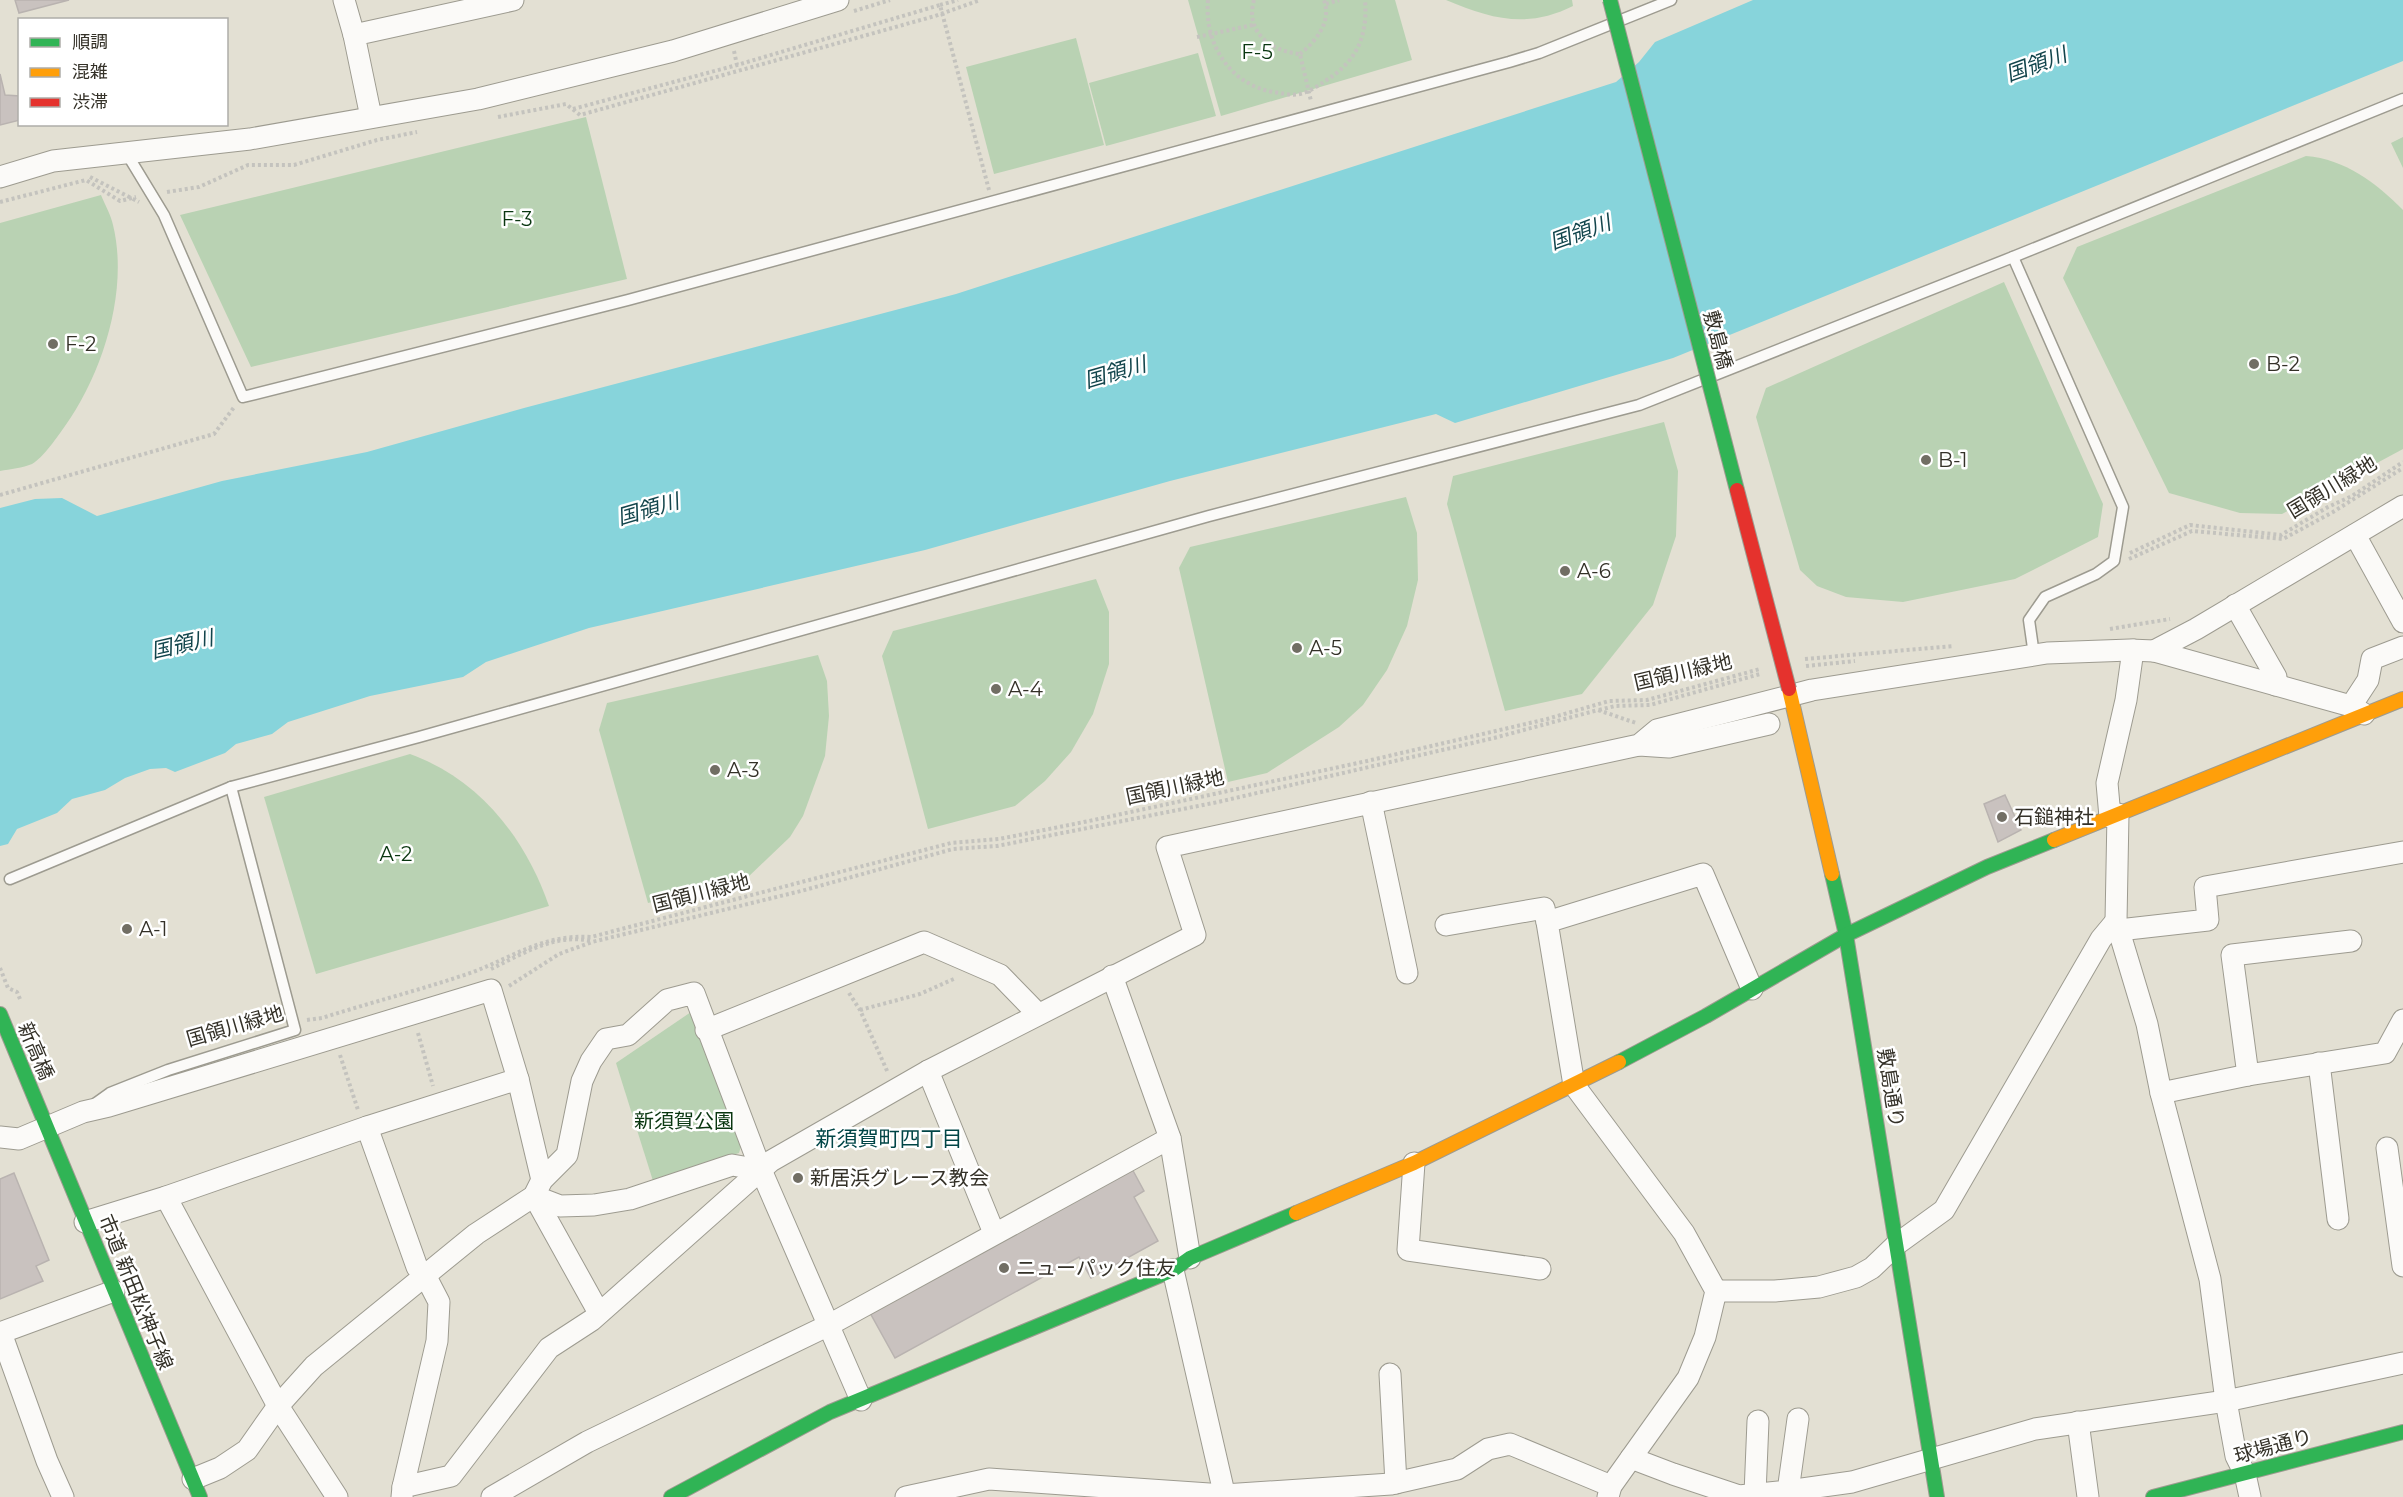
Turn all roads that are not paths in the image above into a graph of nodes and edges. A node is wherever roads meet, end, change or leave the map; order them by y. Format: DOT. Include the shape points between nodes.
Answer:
graph roads {
  1 [pos="344,0"];
  2 [pos="512,0"];
  3 [pos="838,0"];
  4 [pos="1610,0"];
  5 [pos="1671,0"];
  6 [pos="436,8"];
  7 [pos="354,35"];
  8 [pos="2403,99"];
  9 [pos="371,117"];
  10 [pos="127,153"];
  11 [pos="0,177"];
  12 [pos="2013,257"];
  13 [pos="2401,513"];
  14 [pos="2355,535"];
  15 [pos="2235,606"];
  16 [pos="2403,622"];
  17 [pos="2403,646"];
  18 [pos="2143,651"];
  19 [pos="2034,655"];
  20 [pos="2276,685"];
  21 [pos="1790,692"];
  22 [pos="2403,699"];
  23 [pos="2358,710"];
  24 [pos="1769,724"];
  25 [pos="1639,745"];
  26 [pos="231,787"];
  27 [pos="1371,802"];
  28 [pos="2114,815"];
  29 [pos="2403,852"];
  30 [pos="10,879"];
  31 [pos="1547,922"];
  32 [pos="1446,925"];
  33 [pos="2118,926"];
  34 [pos="1846,935"];
  35 [pos="2351,940"];
  36 [pos="1407,973"];
  37 [pos="1112,976"];
  38 [pos="1752,989"];
  39 [pos="0,1014"];
  40 [pos="1038,1014"];
  41 [pos="2403,1020"];
  42 [pos="706,1030"];
  43 [pos="2319,1063"];
  44 [pos="928,1071"];
  45 [pos="2248,1075"];
  46 [pos="518,1079"];
  47 [pos="1574,1085"];
  48 [pos="2161,1093"];
  49 [pos="37,1102"];
  50 [pos="83,1112"];
  51 [pos="366,1127"];
  52 [pos="47,1128"];
  53 [pos="0,1137"];
  54 [pos="1170,1138"];
  55 [pos="2387,1148"];
  56 [pos="1414,1162"];
  57 [pos="761,1170"];
  58 [pos="538,1188"];
  59 [pos="166,1197"];
  60 [pos="2338,1218"];
  61 [pos="85,1222"];
  62 [pos="994,1233"];
  63 [pos="1898,1244"];
  64 [pos="1181,1264"];
  65 [pos="2403,1266"];
  66 [pos="1540,1269"];
  67 [pos="425,1275"];
  68 [pos="114,1291"];
  69 [pos="1716,1291"];
  70 [pos="599,1313"];
  71 [pos="828,1325"];
  72 [pos="1,1333"];
  73 [pos="2403,1363"];
  74 [pos="1390,1374"];
  75 [pos="861,1400"];
  76 [pos="2226,1401"];
  77 [pos="278,1406"];
  78 [pos="1798,1419"];
  79 [pos="1758,1421"];
  80 [pos="2078,1422"];
  81 [pos="2403,1432"];
  82 [pos="1631,1458"];
  83 [pos="1931,1459"];
  84 [pos="2245,1474"];
  85 [pos="1396,1483"];
  86 [pos="196,1488"];
  87 [pos="1788,1491"];
  88 [pos="403,1492"];
  89 [pos="1610,1492"];
  90 [pos="1755,1494"];
  91 [pos="1219,1496"];
  92 [pos="63,1497"];
  93 [pos="337,1497"];
  94 [pos="492,1497"];
  95 [pos="671,1497"];
  96 [pos="906,1497"];
  97 [pos="1937,1497"];
  98 [pos="2088,1497"];
  99 [pos="2153,1497"];
  100 [pos="2250,1497"];
  1 -- 7 [label="street"];
  2 -- 6 [label="street"];
  3 -- 9 [label="street" via="586,74 478,99"];
  4 -- 21 [label="street, 敷島橋, bridge"];
  5 -- 10 [label="lane" via="1539,53 628,300 243,397 162,211"];
  6 -- 7 [label="street"];
  7 -- 9 [label="street"];
  8 -- 12 [label="lane"];
  9 -- 10 [label="street" via="250,140"];
  10 -- 11 [label="street" via="53,161"];
  12 -- 19 [label="lane" via="2123,507 2114,559 2096,574 2045,597 2030,620"];
  12 -- 26 [label="lane" via="1639,405 1209,516"];
  13 -- 14 [label="street"];
  14 -- 15 [label="street"];
  14 -- 16 [label="street"];
  15 -- 18 [label="street"];
  15 -- 20 [label="street" via="2276,677"];
  17 -- 23 [label="street" via="2372,659"];
  18 -- 19 [label="street"];
  18 -- 20 [label="street"];
  18 -- 28 [label="street" via="2126,700 2107,783"];
  19 -- 21 [label="street"];
  20 -- 23 [label="street"];
  21 -- 25 [label="street" via="1657,730"];
  21 -- 34 [label="street, 敷島通り"];
  22 -- 23 [label="street"];
  23 -- 28 [label="street"];
  24 -- 25 [label="street" via="1669,747"];
  25 -- 27 [label="street"];
  26 -- 30 [label="lane"];
  26 -- 50 [label="lane" via="295,1030 168,1070 110,1093"];
  27 -- 36 [label="street"];
  27 -- 37 [label="street" via="1167,847 1195,935"];
  28 -- 33 [label="street"];
  28 -- 34 [label="street" via="1988,867"];
  29 -- 33 [label="street" via="2205,887 2208,920"];
  31 -- 32 [label="street" via="1544,908"];
  31 -- 38 [label="street" via="1703,874"];
  31 -- 47 [label="street"];
  33 -- 48 [label="street" via="2147,1024"];
  33 -- 63 [label="street" via="2101,939 1944,1210"];
  34 -- 38 [label="street"];
  34 -- 63 [label="street, 敷島通り"];
  35 -- 45 [label="street" via="2232,956"];
  37 -- 40 [label="street"];
  37 -- 54 [label="street"];
  38 -- 47 [label="street"];
  39 -- 49 [label="street, 新高橋"];
  40 -- 42 [label="street" via="1000,975 924,942"];
  40 -- 44 [label="street"];
  41 -- 43 [label="street" via="2385,1053"];
  42 -- 57 [label="street"];
  42 -- 58 [label="street" via="694,993 667,1000 628,1035 606,1039 582,1081 567,1155"];
  43 -- 45 [label="street"];
  43 -- 60 [label="street"];
  44 -- 57 [label="street"];
  44 -- 62 [label="street"];
  45 -- 48 [label="street"];
  46 -- 50 [label="street" via="491,990"];
  46 -- 51 [label="street"];
  46 -- 58 [label="street"];
  47 -- 56 [label="street"];
  47 -- 69 [label="street" via="1684,1233"];
  48 -- 76 [label="street" via="2210,1279"];
  49 -- 52 [label="street, 市道 新田松神子線"];
  50 -- 52 [label="street"];
  51 -- 59 [label="street"];
  51 -- 67 [label="street" via="417,1267"];
  52 -- 53 [label="street" via="19,1139"];
  52 -- 61 [label="street, 市道 新田松神子線"];
  54 -- 62 [label="street"];
  54 -- 64 [label="street"];
  55 -- 65 [label="street"];
  56 -- 64 [label="street"];
  56 -- 66 [label="street" via="1408,1250"];
  57 -- 58 [label="street" via="732,1165 630,1199 594,1205 560,1206"];
  57 -- 70 [label="street"];
  57 -- 71 [label="street"];
  58 -- 67 [label="street"];
  58 -- 70 [label="street"];
  59 -- 61 [label="street"];
  59 -- 77 [label="street"];
  61 -- 68 [label="street, 市道 新田松神子線"];
  62 -- 71 [label="street"];
  63 -- 69 [label="street" via="1856,1277 1819,1287"];
  63 -- 83 [label="street, 敷島通り"];
  64 -- 75 [label="street"];
  64 -- 91 [label="street"];
  67 -- 77 [label="street" via="314,1366"];
  67 -- 88 [label="street" via="439,1302 437,1341"];
  68 -- 72 [label="street"];
  68 -- 86 [label="street, 市道 新田松神子線"];
  69 -- 82 [label="street" via="1705,1337 1688,1378"];
  70 -- 88 [label="street" via="549,1348 451,1476"];
  71 -- 75 [label="street"];
  71 -- 94 [label="street" via="587,1442"];
  72 -- 92 [label="street"];
  73 -- 76 [label="street"];
  74 -- 85 [label="street"];
  75 -- 95 [label="street" via="802,1426"];
  76 -- 80 [label="street"];
  76 -- 84 [label="street" via="2236,1456"];
  77 -- 86 [label="street" via="247,1450"];
  77 -- 93 [label="street"];
  78 -- 87 [label="street"];
  79 -- 90 [label="street"];
  80 -- 83 [label="street" via="2035,1429"];
  80 -- 98 [label="street"];
  81 -- 84 [label="street, 球場通り"];
  82 -- 89 [label="street"];
  82 -- 90 [label="street" via="1739,1496"];
  83 -- 87 [label="street" via="1852,1482"];
  83 -- 97 [label="street, 敷島通り"];
  84 -- 99 [label="street, 球場通り"];
  84 -- 100 [label="street"];
  85 -- 89 [label="street" via="1457,1469 1488,1449 1510,1444"];
  85 -- 91 [label="street"];
  87 -- 90 [label="street"];
  91 -- 96 [label="street" via="989,1479"];
}
